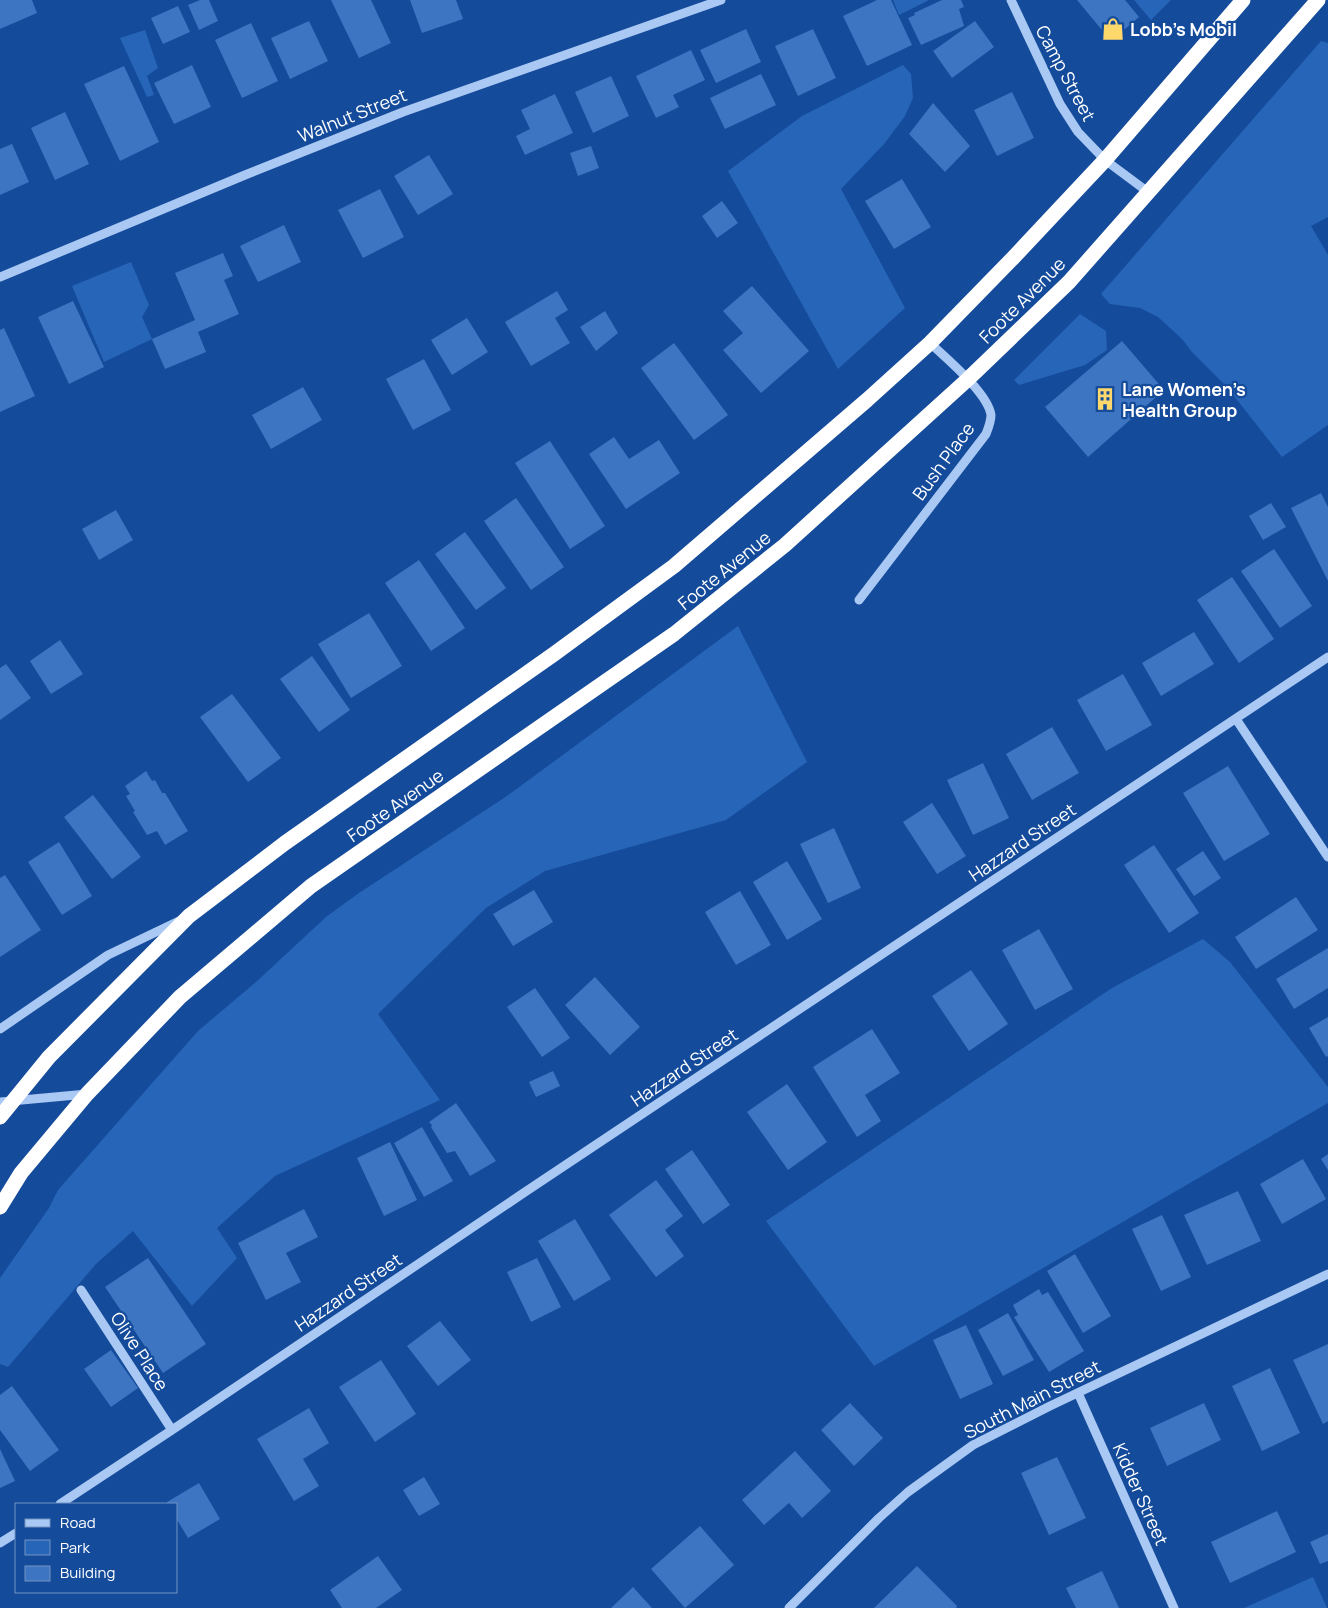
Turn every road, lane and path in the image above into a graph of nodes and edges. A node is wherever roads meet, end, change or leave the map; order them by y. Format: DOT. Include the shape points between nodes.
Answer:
graph roads {
  1 [pos="721,0"];
  2 [pos="1011,0"];
  3 [pos="1244,0"];
  4 [pos="1318,0"];
  5 [pos="1105,160"];
  6 [pos="1148,192"];
  7 [pos="0,277"];
  8 [pos="930,343"];
  9 [pos="967,380"];
  10 [pos="858,600"];
  11 [pos="1328,657"];
  12 [pos="1236,719"];
  13 [pos="1328,857"];
  14 [pos="188,916"];
  15 [pos="0,1029"];
  16 [pos="86,1094"];
  17 [pos="7,1101"];
  18 [pos="0,1117"];
  19 [pos="0,1207"];
  20 [pos="1328,1274"];
  21 [pos="81,1290"];
  22 [pos="1078,1393"];
  23 [pos="172,1430"];
  24 [pos="62,1503"];
  25 [pos="15,1534"];
  26 [pos="0,1543"];
  27 [pos="789,1608"];
  28 [pos="1174,1608"];
  1 -- 7 [label="street, Walnut Street" via="403,112"];
  2 -- 5 [label="street, Camp Street" via="1060,104 1078,132"];
  3 -- 5 [label="highway, Foote Avenue"];
  4 -- 6 [label="highway, Foote Avenue"];
  5 -- 6 [label="street, Camp Street"];
  5 -- 8 [label="highway, Foote Avenue"];
  6 -- 9 [label="highway, Foote Avenue" via="1069,282"];
  8 -- 9 [label="street, Bush Place"];
  8 -- 14 [label="highway, Foote Avenue" via="674,566 285,843"];
  9 -- 10 [label="street, Bush Place" via="986,401 991,416 986,434"];
  9 -- 16 [label="highway, Foote Avenue" via="785,545 674,634 311,886 180,997"];
  11 -- 12 [label="street, Hazzard Street"];
  12 -- 13 [label="street"];
  12 -- 23 [label="street, Hazzard Street"];
  14 -- 15 [label="street, Foote Avenue" via="108,955"];
  14 -- 17 [label="highway, Foote Avenue"];
  16 -- 17 [label="street"];
  16 -- 19 [label="highway, Foote Avenue" via="21,1173"];
  17 -- 18 [label="highway, Foote Avenue"];
  20 -- 22 [label="street, South Main Street"];
  21 -- 23 [label="street, Olive Place"];
  22 -- 27 [label="street, South Main Street" via="974,1445 908,1492"];
  22 -- 28 [label="street, Kidder Street"];
  23 -- 24 [label="street, Hazzard Street"];
  25 -- 26 [label="street"];
}
